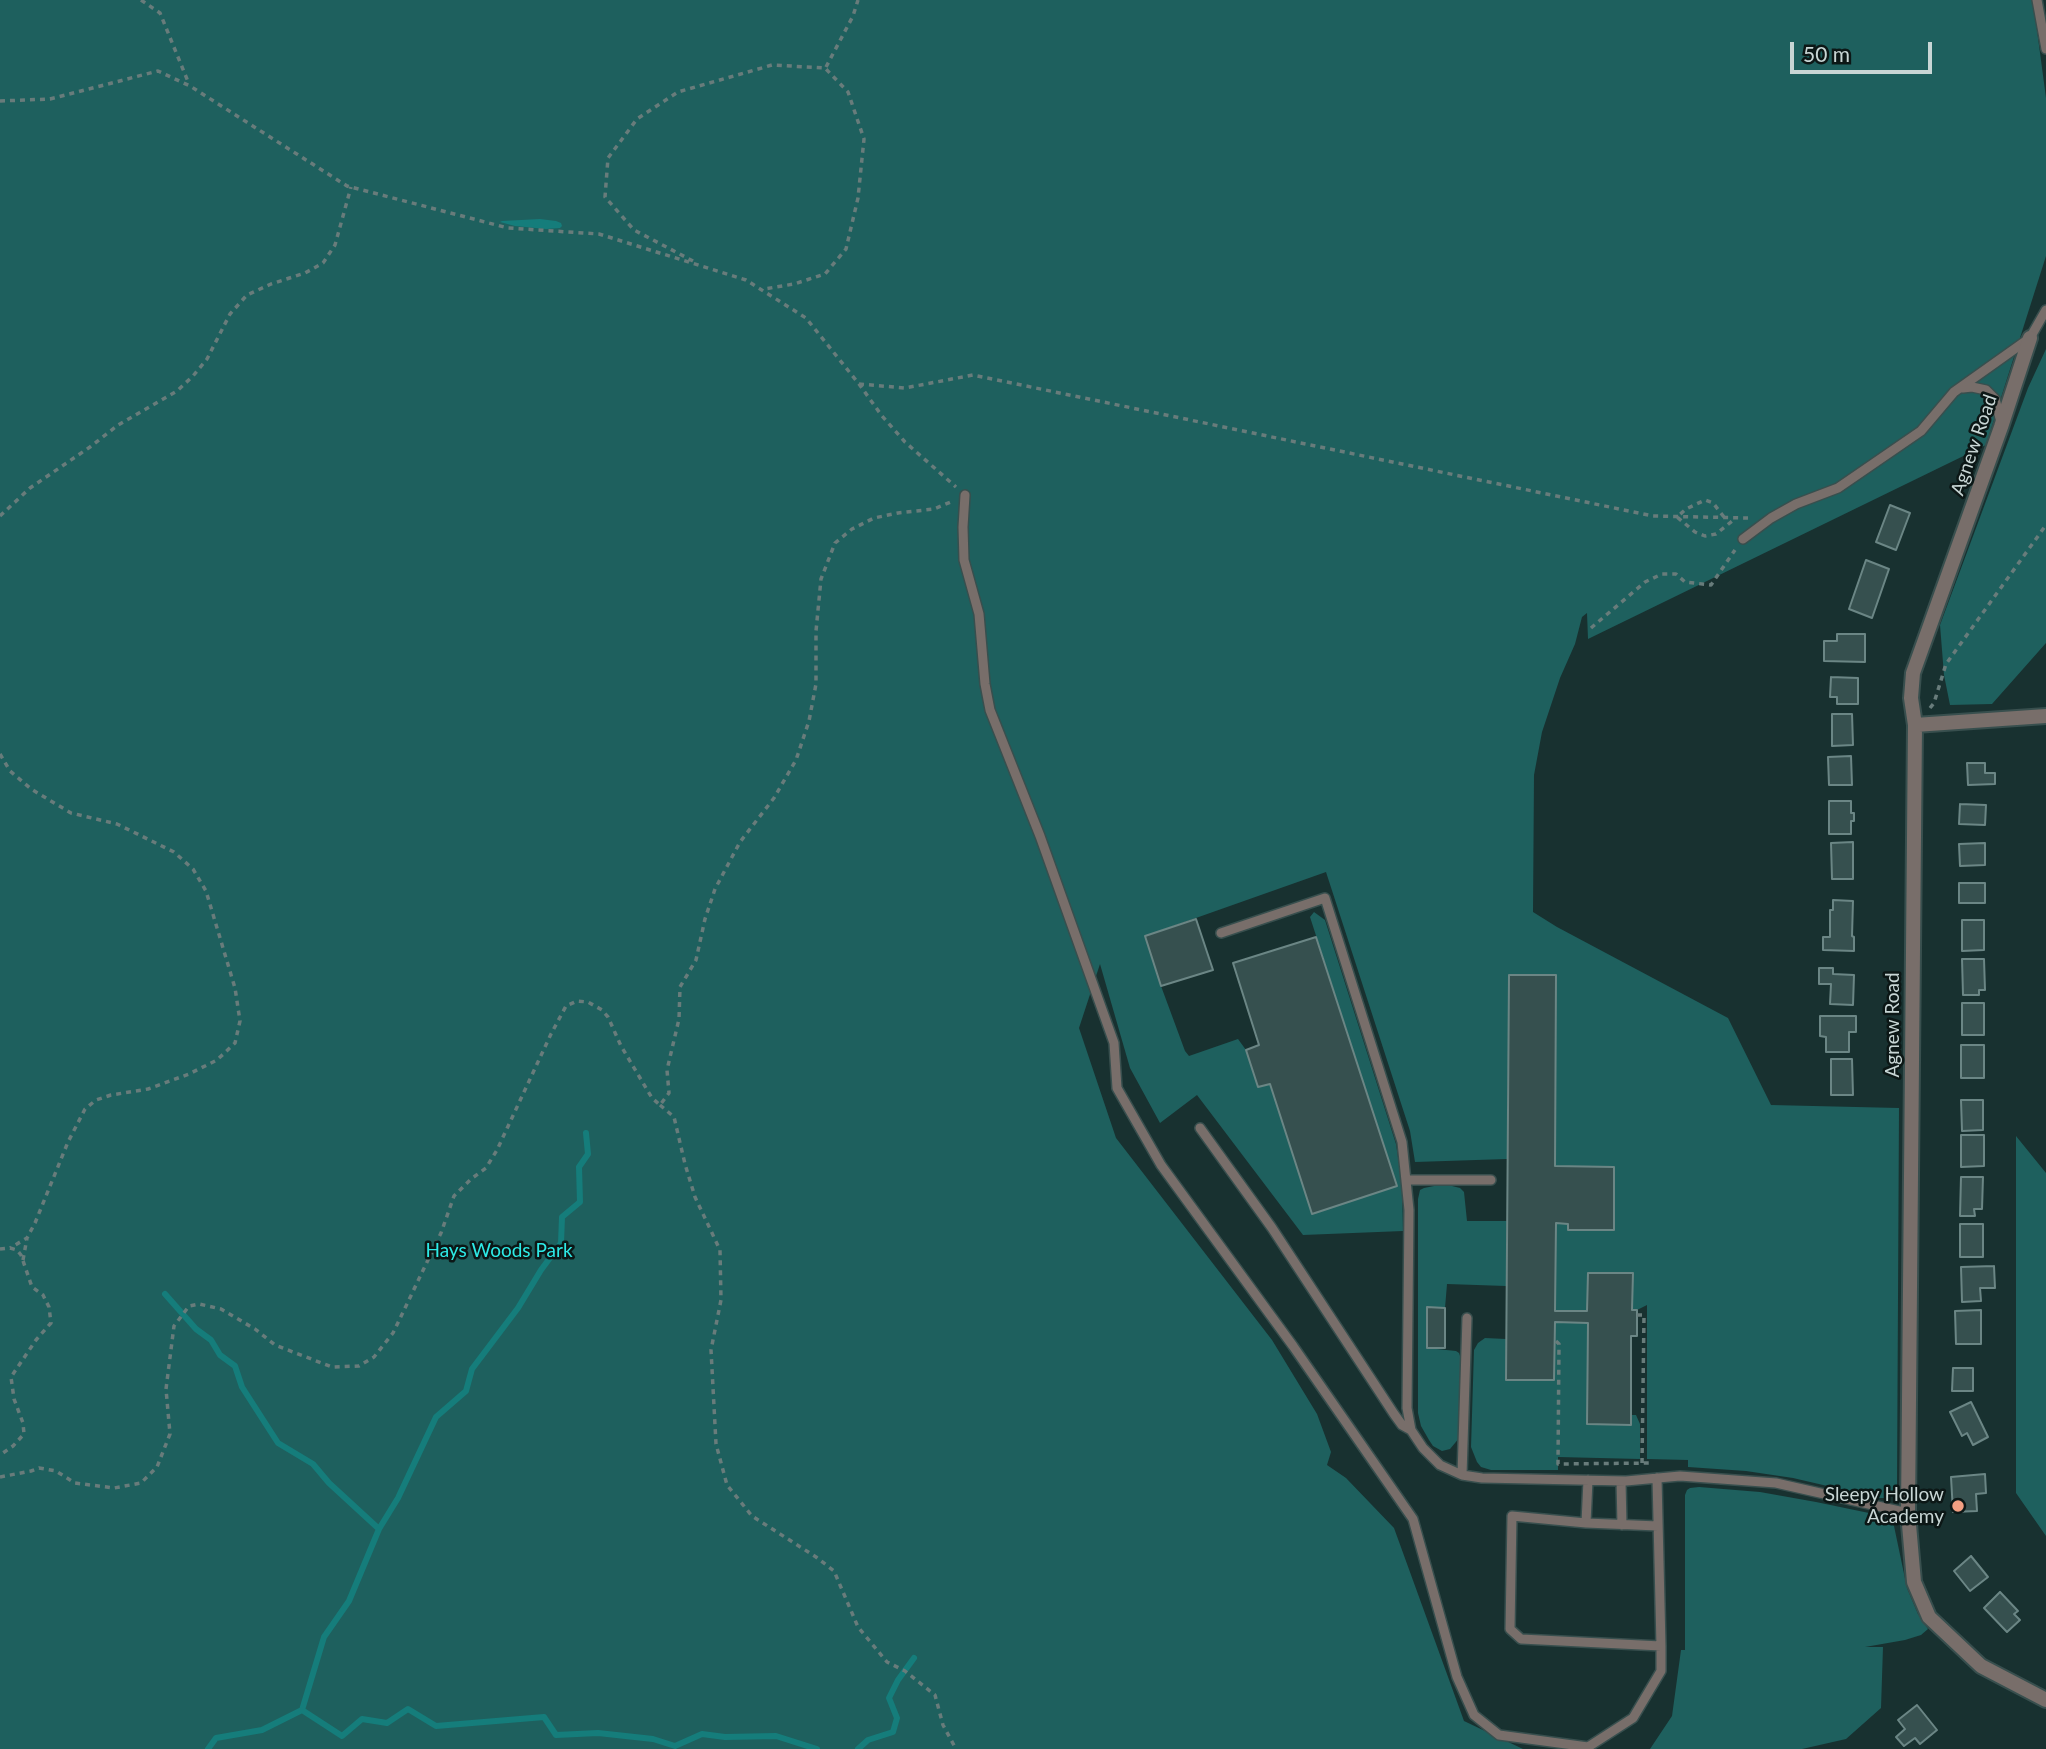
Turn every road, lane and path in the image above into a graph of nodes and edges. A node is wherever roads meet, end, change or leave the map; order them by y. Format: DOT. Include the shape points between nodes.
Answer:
graph roads {
  1 [pos="141,0"];
  2 [pos="858,0"];
  3 [pos="2036,0"];
  4 [pos="2046,49"];
  5 [pos="825,68"];
  6 [pos="190,86"];
  7 [pos="0,101"];
  8 [pos="351,187"];
  9 [pos="703,267"];
  10 [pos="762,290"];
  11 [pos="2046,310"];
  12 [pos="2030,338"];
  13 [pos="859,384"];
  14 [pos="1954,392"];
  15 [pos="2001,427"];
  16 [pos="965,495"];
  17 [pos="0,516"];
  18 [pos="1677,517"];
  19 [pos="1724,517"];
  20 [pos="1736,517"];
  21 [pos="1771,519"];
  22 [pos="2046,525"];
  23 [pos="1743,539"];
  24 [pos="1591,628"];
  25 [pos="2046,716"];
  26 [pos="1915,725"];
  27 [pos="0,754"];
  28 [pos="1221,933"];
  29 [pos="660,1105"];
  30 [pos="1200,1128"];
  31 [pos="1406,1180"];
  32 [pos="1491,1180"];
  33 [pos="27,1238"];
  34 [pos="10,1248"];
  35 [pos="0,1249"];
  36 [pos="23,1261"];
  37 [pos="1637,1315"];
  38 [pos="1467,1318"];
  39 [pos="1556,1342"];
  40 [pos="1412,1430"];
  41 [pos="0,1455"];
  42 [pos="1643,1463"];
  43 [pos="1654,1463"];
  44 [pos="1462,1475"];
  45 [pos="0,1477"];
  46 [pos="1657,1478"];
  47 [pos="1588,1480"];
  48 [pos="1640,1480"];
  49 [pos="1620,1481"];
  50 [pos="1908,1513"];
  51 [pos="1586,1523"];
  52 [pos="1622,1525"];
  53 [pos="1658,1526"];
  54 [pos="1661,1646"];
  55 [pos="2046,1700"];
  56 [pos="956,1749"];
  1 -- 6 [label="path" via="160,13"];
  2 -- 5 [label="path"];
  3 -- 4 [label="lane"];
  5 -- 9 [label="path" via="772,65 678,92 637,119 608,158 605,197 634,230"];
  5 -- 10 [label="path" via="848,92 864,139 858,198 846,249 825,274"];
  6 -- 7 [label="path" via="158,71 50,99"];
  6 -- 8 [label="path"];
  8 -- 9 [label="path" via="508,228 599,234"];
  8 -- 17 [label="path" via="335,245 323,263 247,295 230,314 207,359 177,391 118,425 30,488"];
  9 -- 10 [label="path" via="746,279"];
  10 -- 13 [label="path" via="806,318"];
  11 -- 12 [label="lane, Agnew Road"];
  12 -- 14 [label="lane"];
  12 -- 15 [label="street, Agnew Road"];
  13 -- 16 [label="path" via="905,442"];
  13 -- 18 [label="path" via="905,388 973,376 1653,516"];
  14 -- 15 [label="lane" via="1972,387 1986,390 1995,399"];
  14 -- 21 [label="lane" via="1921,431 1838,488"];
  15 -- 26 [label="street, Agnew Road" via="1913,673"];
  16 -- 29 [label="path" via="934,509 874,518 835,543 821,579 816,684 809,721 796,760 740,842 715,889 695,960 680,987 679,1019 667,1070 669,1093"];
  16 -- 54 [label="lane" via="964,560 979,614 990,710 1114,1043 1117,1088 1160,1165 1413,1519 1457,1677 1474,1715 1499,1735 1588,1747 1633,1718 1661,1671"];
  18 -- 19 [label="path"];
  18 -- 19 [label="path" via="1705,500"];
  18 -- 20 [label="path" via="1705,536 1716,534"];
  19 -- 20 [label="path"];
  20 -- 21 [label="path"];
  21 -- 23 [label="lane"];
  22 -- 26 [label="path" via="1946,664 1934,703"];
  23 -- 24 [label="path" via="1711,585 1662,574 1645,582"];
  25 -- 26 [label="street"];
  26 -- 50 [label="street, Agnew Road"];
  27 -- 33 [label="path" via="10,771 31,789 71,813 117,824 174,852 193,869 206,891 235,988 240,1021 235,1043 217,1060 148,1089 96,1100 85,1109"];
  28 -- 31 [label="lane" via="1325,898 1402,1142"];
  29 -- 45 [label="path" via="602,1010 588,1002 566,1006 497,1150 486,1168 454,1196 393,1334 374,1357 359,1366 332,1367 275,1345 221,1309 199,1304 189,1307 174,1326 166,1389 170,1434 157,1466 141,1483 114,1488 75,1483 56,1471 39,1468"];
  29 -- 56 [label="path" via="674,1117 695,1197 720,1250 721,1300 711,1350 716,1444 727,1485 752,1516 834,1571 858,1627 879,1654 935,1695"];
  30 -- 40 [label="lane" via="1394,1414"];
  31 -- 32 [label="lane"];
  31 -- 40 [label="lane" via="1407,1408"];
  33 -- 34 [label="path"];
  33 -- 36 [label="path"];
  34 -- 35 [label="path"];
  34 -- 36 [label="path" via="17,1250"];
  36 -- 41 [label="path" via="32,1287 49,1307 51,1323 10,1377 24,1434"];
  37 -- 42 [label="path" via="1644,1315"];
  38 -- 44 [label="lane"];
  39 -- 42 [label="path" via="1558,1464"];
  40 -- 44 [label="lane" via="1440,1465"];
  42 -- 43 [label="path"];
  42 -- 48 [label="path"];
  44 -- 47 [label="lane"];
  46 -- 48 [label="lane"];
  46 -- 50 [label="lane" via="1776,1483"];
  46 -- 53 [label="lane"];
  47 -- 49 [label="lane"];
  47 -- 51 [label="lane"];
  48 -- 49 [label="lane"];
  49 -- 52 [label="lane"];
  50 -- 55 [label="street, Agnew Road" via="1914,1582 1929,1617 1981,1666"];
  51 -- 52 [label="lane"];
  51 -- 54 [label="lane" via="1513,1516 1510,1629 1521,1639"];
  52 -- 53 [label="lane"];
  53 -- 54 [label="lane"];
}
